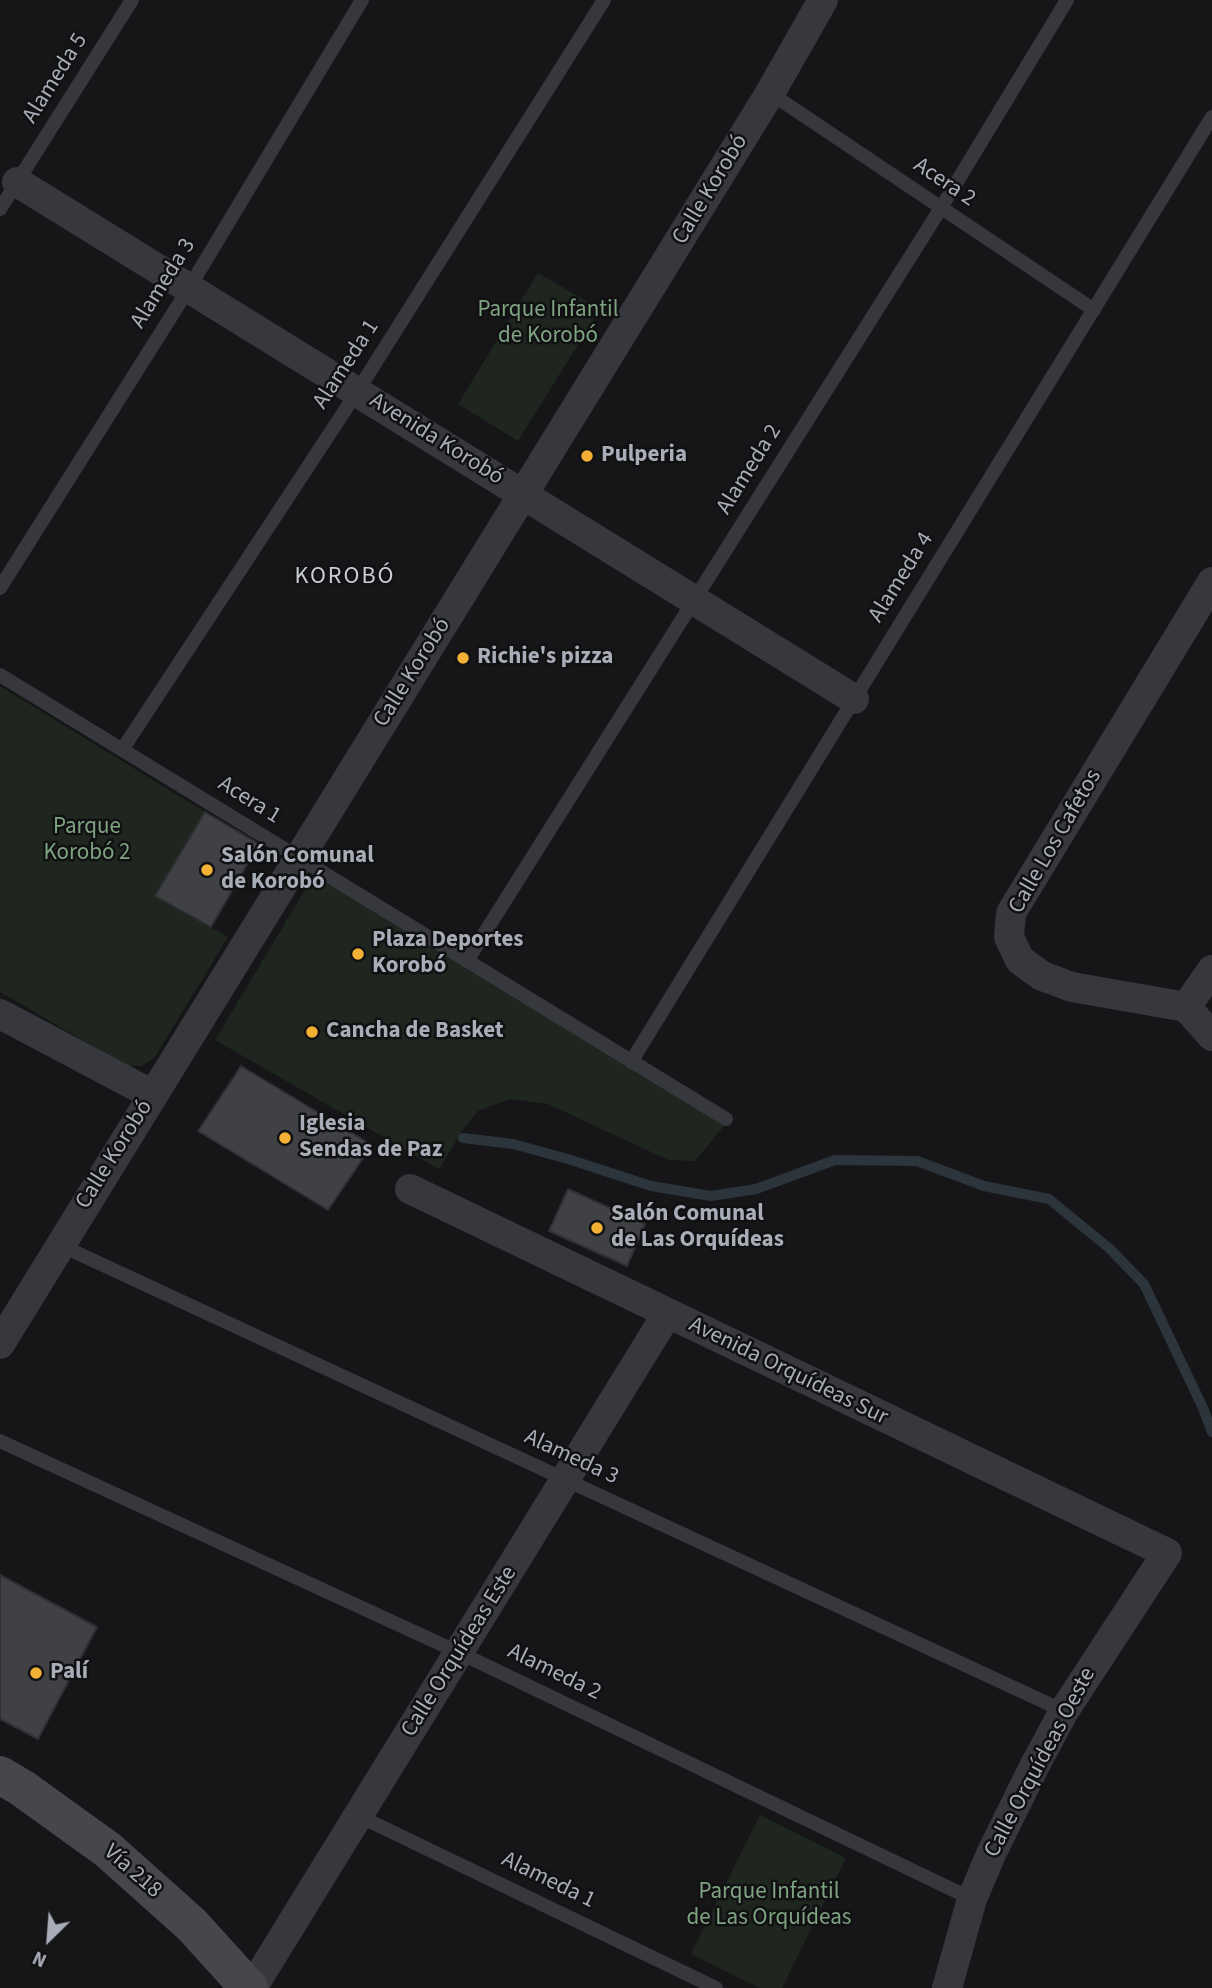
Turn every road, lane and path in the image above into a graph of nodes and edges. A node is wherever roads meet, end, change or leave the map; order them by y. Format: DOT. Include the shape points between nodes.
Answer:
graph roads {
  1 [pos="132,0"];
  2 [pos="362,0"];
  3 [pos="604,0"];
  4 [pos="823,0"];
  5 [pos="1067,0"];
  6 [pos="770,93"];
  7 [pos="1212,117"];
  8 [pos="18,182"];
  9 [pos="941,208"];
  10 [pos="0,209"];
  11 [pos="189,288"];
  12 [pos="1094,310"];
  13 [pos="358,392"];
  14 [pos="524,495"];
  15 [pos="1212,582"];
  16 [pos="0,589"];
  17 [pos="695,601"];
  18 [pos="0,675"];
  19 [pos="854,699"];
  20 [pos="122,750"];
  21 [pos="298,858"];
  22 [pos="467,961"];
  23 [pos="1212,970"];
  24 [pos="1186,1007"];
  25 [pos="0,1014"];
  26 [pos="1212,1036"];
  27 [pos="631,1062"];
  28 [pos="153,1094"];
  29 [pos="726,1119"];
  30 [pos="410,1189"];
  31 [pos="60,1245"];
  32 [pos="667,1314"];
  33 [pos="0,1343"];
  34 [pos="0,1441"];
  35 [pos="565,1480"];
  36 [pos="1167,1553"];
  37 [pos="460,1653"];
  38 [pos="1064,1711"];
  39 [pos="0,1775"];
  40 [pos="359,1816"];
  41 [pos="972,1899"];
  42 [pos="250,1988"];
  43 [pos="716,1988"];
  44 [pos="947,1988"];
  1 -- 8 [label="lane, Alameda 5"];
  2 -- 11 [label="lane, Alameda 3"];
  3 -- 13 [label="lane, Alameda 1"];
  4 -- 6 [label="street, Calle Korobó"];
  5 -- 9 [label="lane, Alameda 2"];
  6 -- 9 [label="lane, Acera 2"];
  6 -- 14 [label="street, Calle Korobó"];
  7 -- 12 [label="lane, Alameda 4"];
  8 -- 10 [label="lane, Alameda 5"];
  8 -- 11 [label="street, Avenida Korobó"];
  9 -- 12 [label="lane, Acera 2"];
  9 -- 17 [label="lane, Alameda 2"];
  11 -- 13 [label="street, Avenida Korobó"];
  11 -- 16 [label="lane, Alameda 3"];
  12 -- 19 [label="lane, Alameda 4"];
  13 -- 14 [label="street, Avenida Korobó"];
  13 -- 20 [label="lane, Alameda 1"];
  14 -- 17 [label="street, Avenida Korobó"];
  14 -- 21 [label="street, Calle Korobó"];
  15 -- 24 [label="street, Calle Los Cafetos" via="1011,912 1009,937 1020,960 1042,976 1072,987"];
  17 -- 19 [label="street, Avenida Korobó"];
  17 -- 22 [label="lane, Alameda 2"];
  18 -- 20 [label="lane, Acera 1"];
  19 -- 27 [label="lane, Alameda 4"];
  20 -- 21 [label="lane, Acera 1"];
  21 -- 22 [label="lane, Acera 1"];
  21 -- 28 [label="street, Calle Korobó"];
  22 -- 27 [label="lane, Acera 1"];
  23 -- 24 [label="street"];
  24 -- 26 [label="street"];
  25 -- 28 [label="street"];
  27 -- 29 [label="lane, Acera 1"];
  28 -- 31 [label="street, Calle Korobó"];
  30 -- 32 [label="street, Avenida Orquídeas Sur"];
  31 -- 33 [label="street, Calle Korobó"];
  31 -- 35 [label="lane, Alameda 3"];
  32 -- 35 [label="street, Calle Orquídeas Este"];
  32 -- 36 [label="street, Avenida Orquídeas Sur"];
  34 -- 37 [label="lane, Alameda 2"];
  35 -- 37 [label="street, Calle Orquídeas Este"];
  35 -- 38 [label="lane, Alameda 3"];
  36 -- 38 [label="street, Calle Orquídeas Oeste"];
  37 -- 40 [label="street, Calle Orquídeas Este"];
  37 -- 41 [label="lane, Alameda 2"];
  38 -- 41 [label="street, Calle Orquídeas Oeste"];
  39 -- 42 [label="main road, Vía 218" via="108,1850 192,1925"];
  40 -- 42 [label="street, Calle Orquídeas Este"];
  40 -- 43 [label="lane, Alameda 1"];
  41 -- 44 [label="street, Calle Orquídeas Oeste"];
}
